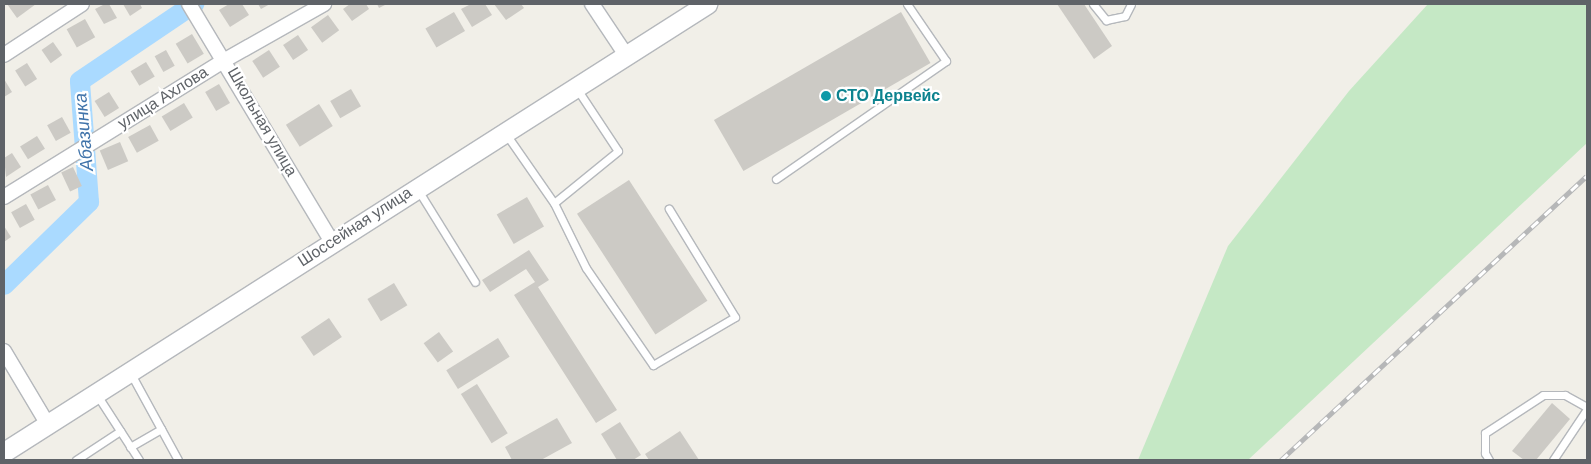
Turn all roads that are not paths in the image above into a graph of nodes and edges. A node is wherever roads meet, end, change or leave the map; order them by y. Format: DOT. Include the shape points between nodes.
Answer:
graph roads {
  1 [pos="82,4"];
  2 [pos="189,4"];
  3 [pos="324,4"];
  4 [pos="592,4"];
  5 [pos="693,4"];
  6 [pos="706,4"];
  7 [pos="907,4"];
  8 [pos="1094,4"];
  9 [pos="1131,4"];
  10 [pos="622,49"];
  11 [pos="4,55"];
  12 [pos="225,60"];
  13 [pos="576,86"];
  14 [pos="504,132"];
  15 [pos="776,179"];
  16 [pos="415,186"];
  17 [pos="4,197"];
  18 [pos="554,203"];
  19 [pos="669,209"];
  20 [pos="330,240"];
  21 [pos="475,282"];
  22 [pos="4,351"];
  23 [pos="130,371"];
  24 [pos="95,392"];
  25 [pos="1587,408"];
  26 [pos="44,418"];
  27 [pos="161,429"];
  28 [pos="120,431"];
  29 [pos="4,443"];
  30 [pos="130,447"];
  31 [pos="4,452"];
  32 [pos="76,460"];
  33 [pos="139,460"];
  34 [pos="178,460"];
  35 [pos="1489,460"];
  36 [pos="1552,460"];
  1 -- 11 [label="street"];
  2 -- 12 [label="street, Школьная улица"];
  3 -- 12 [label="street, улица Ахлова"];
  4 -- 10 [label="street"];
  5 -- 10 [label="main road, Шоссейная улица"];
  6 -- 13 [label="main road, Шоссейная улица"];
  7 -- 15 [label="lane" via="946,61"];
  8 -- 9 [label="lane" via="1106,20 1124,16"];
  10 -- 16 [label="main road, Шоссейная улица"];
  12 -- 17 [label="street, улица Ахлова"];
  12 -- 20 [label="street, Школьная улица"];
  13 -- 14 [label="main road, Шоссейная улица"];
  13 -- 18 [label="lane" via="618,151"];
  14 -- 16 [label="main road, Шоссейная улица"];
  14 -- 18 [label="lane"];
  16 -- 20 [label="main road, Шоссейная улица"];
  16 -- 21 [label="lane"];
  18 -- 19 [label="lane" via="586,268 653,365 735,317"];
  20 -- 23 [label="main road, Шоссейная улица"];
  20 -- 26 [label="main road, Шоссейная улица"];
  22 -- 26 [label="street"];
  23 -- 24 [label="main road, Шоссейная улица"];
  23 -- 27 [label="lane"];
  24 -- 28 [label="lane"];
  24 -- 31 [label="main road, Шоссейная улица"];
  25 -- 35 [label="lane" via="1565,395 1543,395 1485,433 1484,453"];
  25 -- 36 [label="lane"];
  26 -- 29 [label="main road, Шоссейная улица"];
  27 -- 30 [label="lane"];
  27 -- 34 [label="lane"];
  28 -- 30 [label="lane"];
  28 -- 32 [label="lane"];
  30 -- 33 [label="lane"];
}
